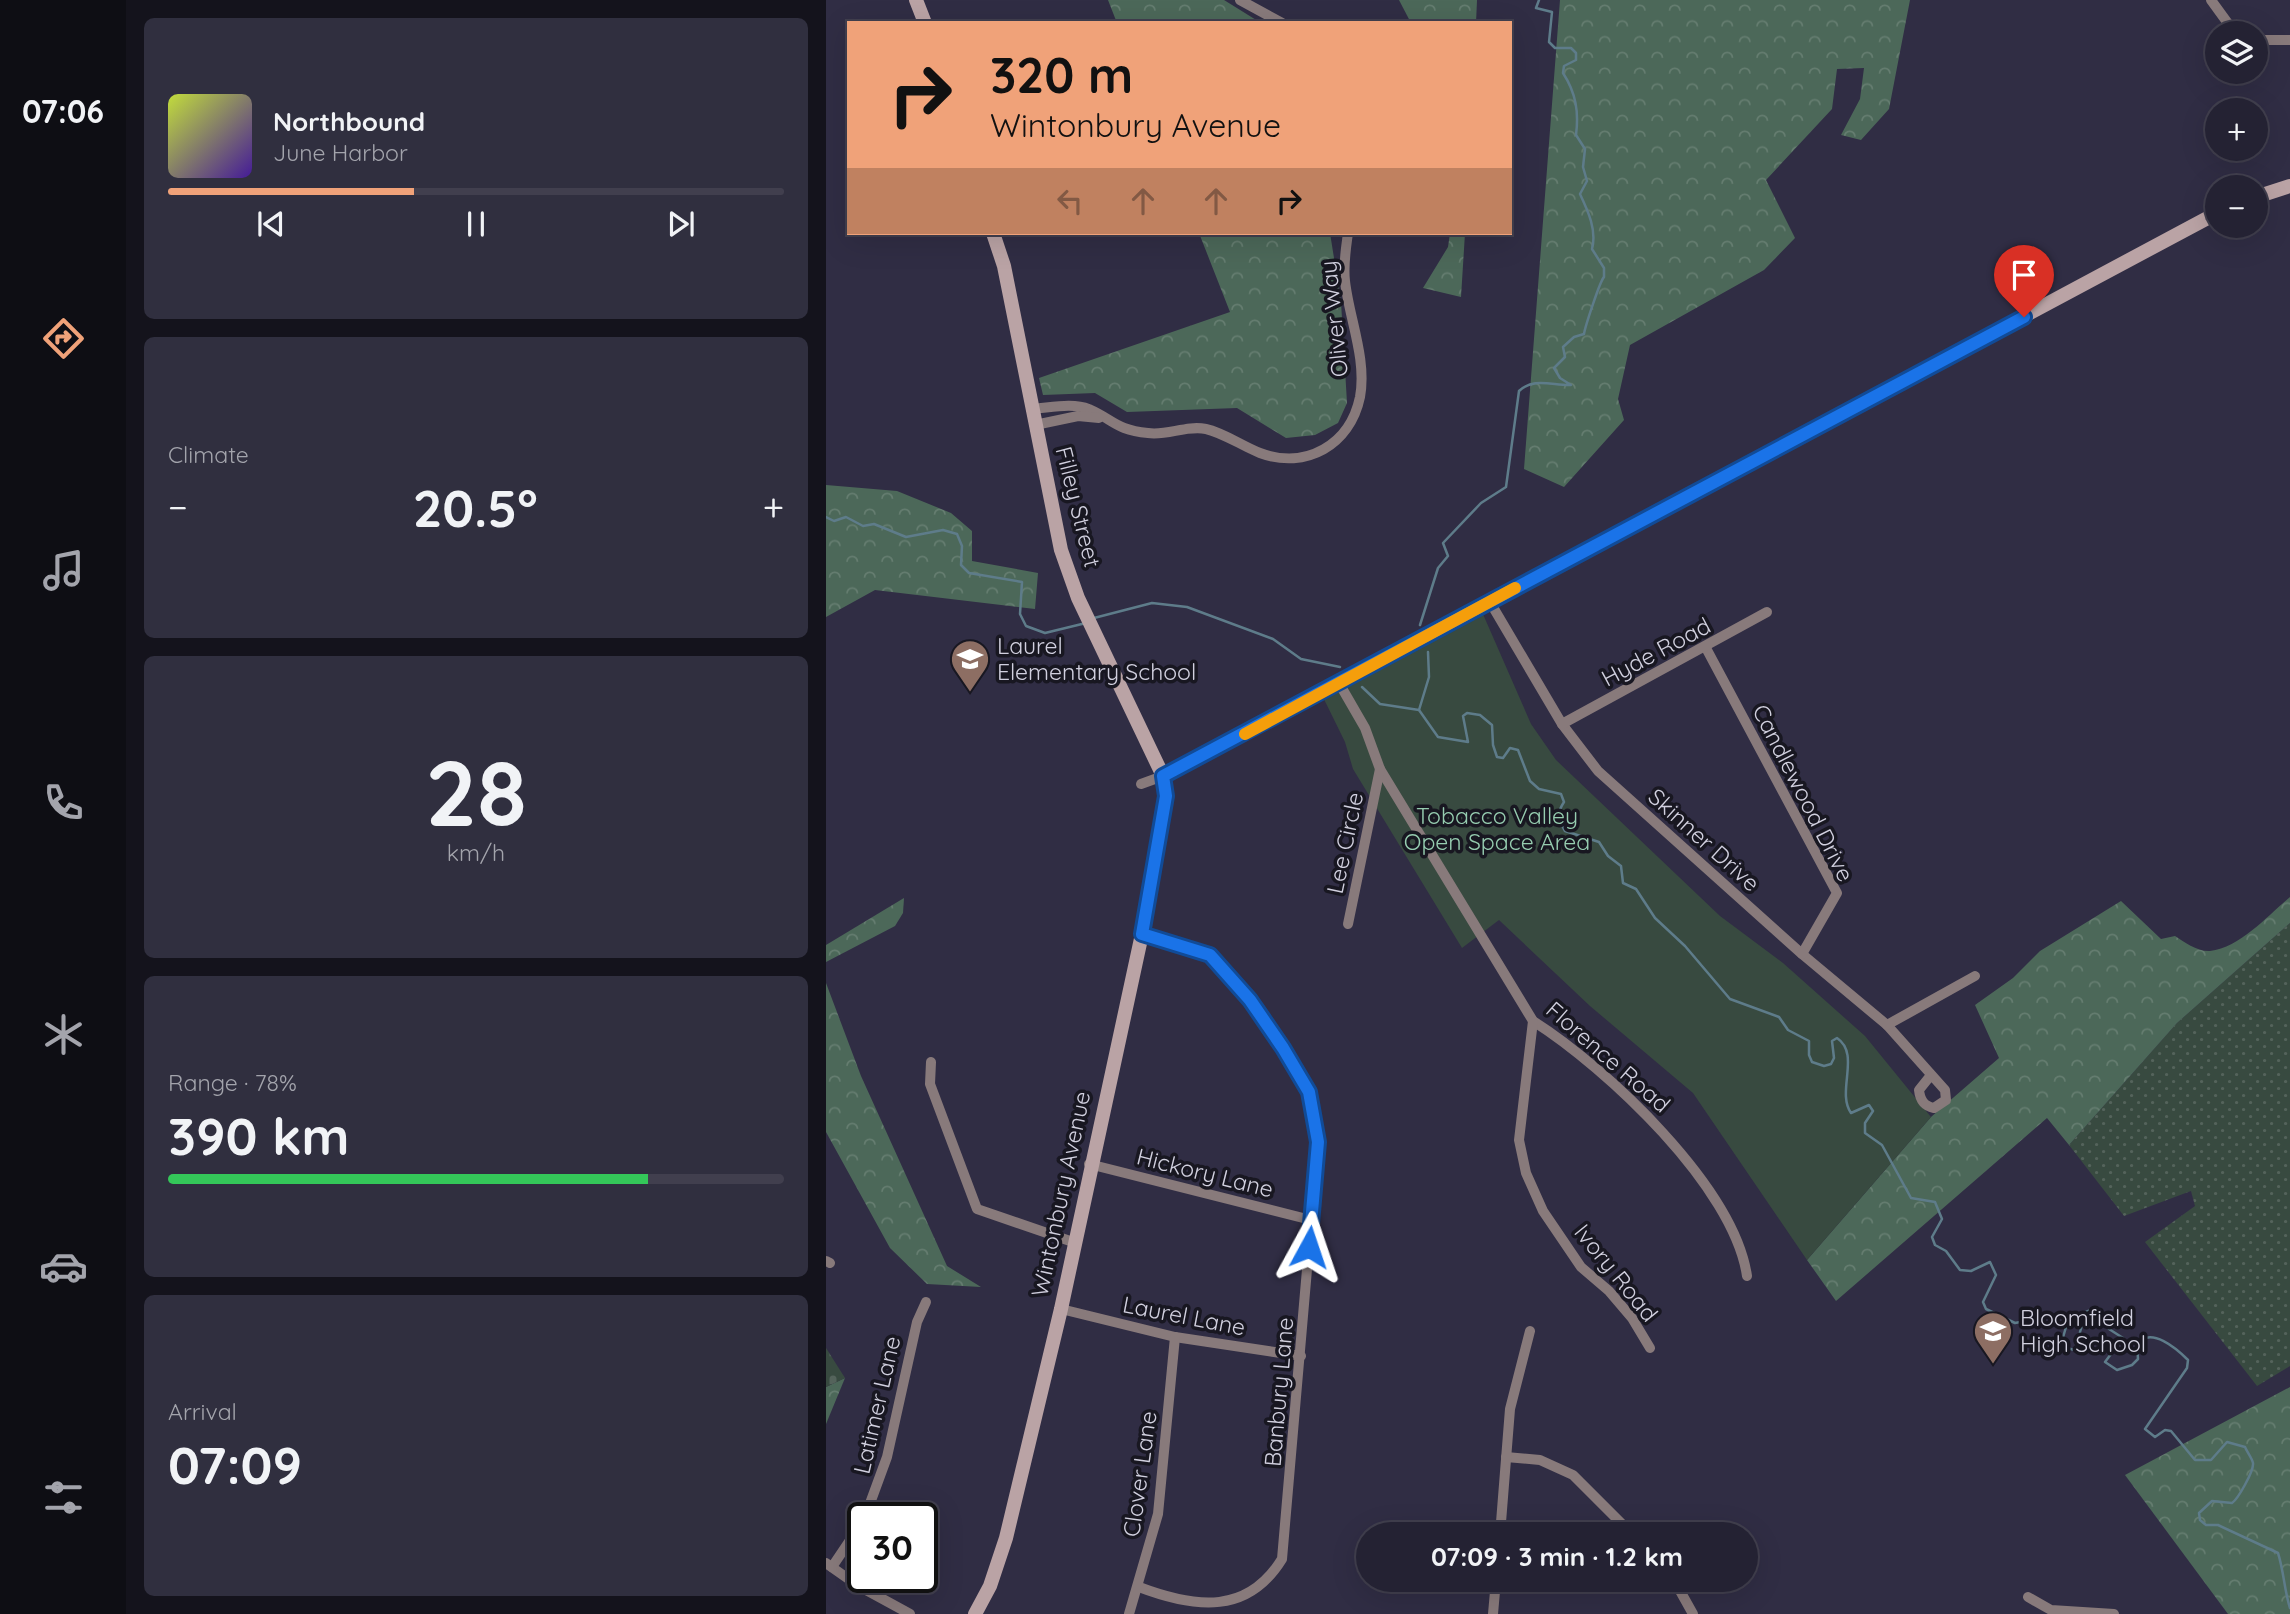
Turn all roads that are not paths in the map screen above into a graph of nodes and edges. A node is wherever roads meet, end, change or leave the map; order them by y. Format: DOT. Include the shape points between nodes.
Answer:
graph roads {
  1 [pos="916,0"];
  2 [pos="1240,0"];
  3 [pos="2211,0"];
  4 [pos="924,21"];
  5 [pos="1278,21"];
  6 [pos="2226,21"];
  7 [pos="2268,40"];
  8 [pos="2290,40"];
  9 [pos="2290,186"];
  10 [pos="2268,193"];
  11 [pos="2205,219"];
  12 [pos="994,235"];
  13 [pos="1348,235"];
  14 [pos="1031,409"];
  15 [pos="1103,419"];
  16 [pos="1035,425"];
  17 [pos="1490,602"];
  18 [pos="1768,612"];
  19 [pos="1706,648"];
  20 [pos="1339,683"];
  21 [pos="1562,724"];
  22 [pos="1380,769"];
  23 [pos="1163,776"];
  24 [pos="1141,784"];
  25 [pos="1348,924"];
  26 [pos="1142,934"];
  27 [pos="1802,954"];
  28 [pos="1975,976"];
  29 [pos="1533,1021"];
  30 [pos="1887,1025"];
  31 [pos="931,1062"];
  32 [pos="1931,1075"];
  33 [pos="1090,1164"];
  34 [pos="1311,1220"];
  35 [pos="1073,1242"];
  36 [pos="1747,1276"];
  37 [pos="926,1302"];
  38 [pos="1061,1309"];
  39 [pos="1530,1331"];
  40 [pos="1175,1336"];
  41 [pos="1650,1348"];
  42 [pos="1301,1356"];
  43 [pos="1506,1457"];
  44 [pos="870,1502"];
  45 [pos="1501,1522"];
  46 [pos="1620,1522"];
  47 [pos="847,1541"];
  48 [pos="829,1565"];
  49 [pos="1139,1587"];
  50 [pos="1495,1592"];
  51 [pos="1681,1592"];
  52 [pos="2028,1597"];
  53 [pos="910,1614"];
  54 [pos="975,1614"];
  55 [pos="1129,1614"];
  56 [pos="1493,1614"];
  57 [pos="1693,1614"];
  58 [pos="2114,1614"];
  1 -- 4 [label="street"];
  2 -- 5 [label="street"];
  3 -- 6 [label="street"];
  7 -- 8 [label="street"];
  9 -- 10 [label="street"];
  11 -- 17 [label="street"];
  12 -- 14 [label="street, Filley Street" via="1004,266"];
  13 -- 15 [label="street, Oliver Way" via="1345,279 1361,394 1354,419 1327,449 1307,458 1276,457 1209,430 1192,427 1152,434 1121,429"];
  14 -- 15 [label="street, Oliver Way" via="1074,406"];
  14 -- 16 [label="street, Filley Street"];
  15 -- 16 [label="street, Oliver Way" via="1078,416"];
  16 -- 23 [label="street, Filley Street" via="1061,550 1089,622"];
  17 -- 20 [label="street"];
  17 -- 21 [label="street, Skinner Drive"];
  18 -- 19 [label="street, Hyde Road"];
  19 -- 21 [label="street, Hyde Road"];
  19 -- 27 [label="street, Candlewood Drive" via="1838,893"];
  20 -- 22 [label="street, Florence Road" via="1365,728"];
  20 -- 23 [label="street"];
  21 -- 27 [label="street, Skinner Drive" via="1598,771"];
  22 -- 25 [label="street, Lee Circle"];
  22 -- 29 [label="street, Florence Road"];
  23 -- 24 [label="street"];
  23 -- 26 [label="street, Wintonbury Avenue" via="1166,796"];
  26 -- 33 [label="street, Wintonbury Avenue"];
  26 -- 34 [label="street, Banbury Lane" via="1210,955 1250,1000 1283,1048 1309,1092 1318,1142"];
  27 -- 30 [label="street, Skinner Drive"];
  28 -- 30 [label="street"];
  29 -- 36 [label="street, Florence Road" via="1559,1037 1678,1147 1743,1251"];
  29 -- 41 [label="street, Ivory Road" via="1519,1140 1526,1172 1543,1211 1581,1267 1609,1291"];
  30 -- 32 [label="street, Skinner Drive"];
  31 -- 35 [label="street" via="930,1084 977,1209"];
  33 -- 34 [label="street, Hickory Lane"];
  33 -- 35 [label="street, Wintonbury Avenue"];
  34 -- 42 [label="street, Banbury Lane"];
  35 -- 38 [label="street, Wintonbury Avenue"];
  37 -- 44 [label="street, Latimer Lane" via="917,1322 887,1457"];
  38 -- 40 [label="street, Laurel Lane"];
  38 -- 54 [label="street, Wintonbury Avenue" via="1006,1538"];
  39 -- 43 [label="street" via="1510,1409"];
  40 -- 42 [label="street, Laurel Lane"];
  40 -- 49 [label="street, Clover Lane" via="1158,1514"];
  42 -- 49 [label="street, Banbury Lane" via="1286,1545 1275,1574 1253,1597 1215,1609 1189,1606"];
  43 -- 45 [label="street"];
  43 -- 46 [label="street" via="1540,1460 1573,1475"];
  47 -- 48 [label="street, Latimer Lane"];
  48 -- 53 [label="street"];
  49 -- 55 [label="street, Clover Lane"];
  50 -- 56 [label="street"];
  51 -- 57 [label="street"];
  52 -- 58 [label="street" via="2051,1610"];
}
